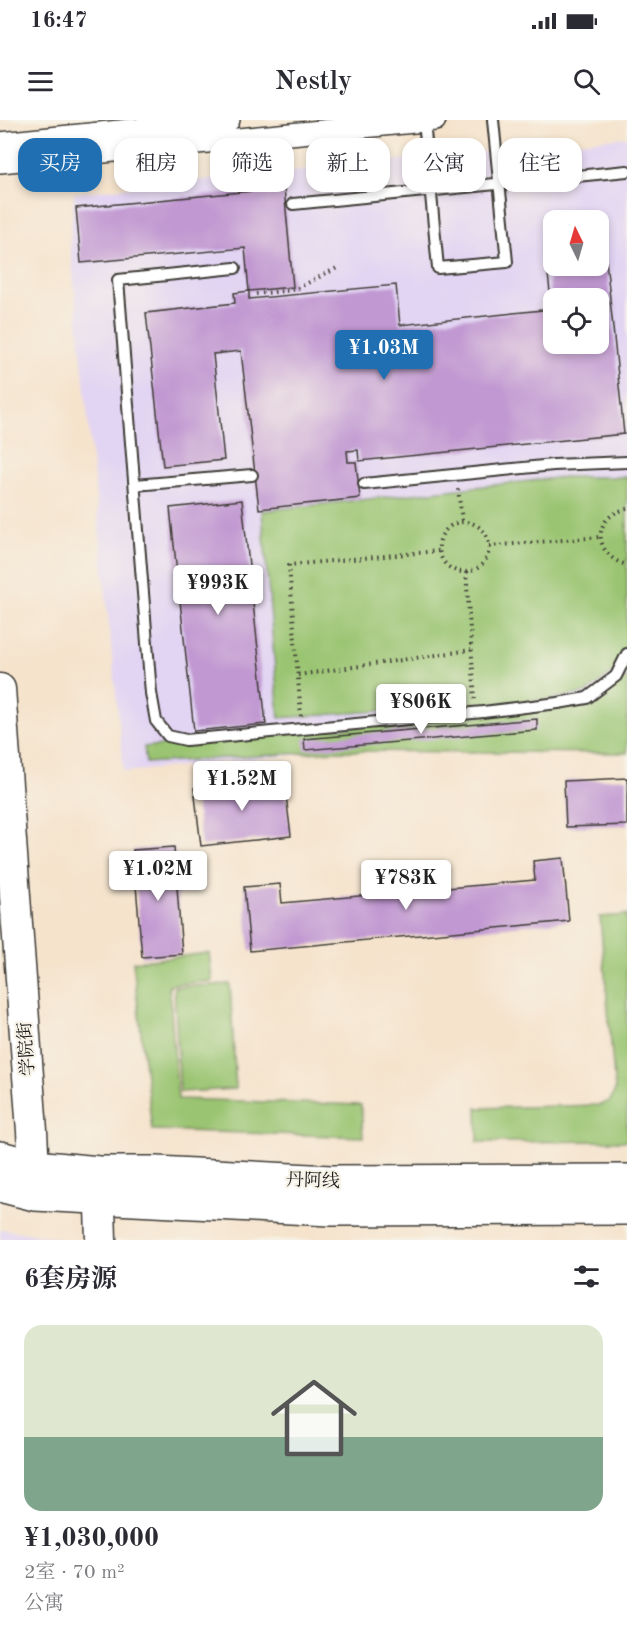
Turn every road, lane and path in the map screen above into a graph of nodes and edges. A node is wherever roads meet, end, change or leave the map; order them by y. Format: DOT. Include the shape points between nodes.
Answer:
graph roads {
  1 [pos="229,120"];
  2 [pos="493,120"];
  3 [pos="429,121"];
  4 [pos="429,138"];
  5 [pos="0,143"];
  6 [pos="0,162"];
  7 [pos="627,171"];
  8 [pos="498,173"];
  9 [pos="582,176"];
  10 [pos="419,192"];
  11 [pos="430,192"];
  12 [pos="500,192"];
  13 [pos="293,204"];
  14 [pos="235,268"];
  15 [pos="337,268"];
  16 [pos="256,294"];
  17 [pos="627,462"];
  18 [pos="457,474"];
  19 [pos="252,476"];
  20 [pos="364,484"];
  21 [pos="135,485"];
  22 [pos="627,509"];
  23 [pos="462,521"];
  24 [pos="601,537"];
  25 [pos="489,546"];
  26 [pos="438,550"];
  27 [pos="627,565"];
  28 [pos="466,572"];
  29 [pos="471,650"];
  30 [pos="627,654"];
  31 [pos="298,675"];
  32 [pos="0,689"];
  33 [pos="476,712"];
  34 [pos="303,729"];
  35 [pos="0,1158"];
  36 [pos="34,1180"];
  37 [pos="627,1181"];
  38 [pos="0,1185"];
  39 [pos="99,1185"];
  40 [pos="627,1208"];
  41 [pos="101,1240"];
  1 -- 5 [label="street"];
  2 -- 8 [label="lane"];
  3 -- 4 [label="lane"];
  3 -- 6 [label="street"];
  7 -- 9 [label="lane"];
  10 -- 13 [label="lane"];
  11 -- 12 [label="lane" via="438,268 507,262"];
  14 -- 21 [label="lane" via="118,280"];
  15 -- 16 [label="path" via="294,290"];
  17 -- 18 [label="lane"];
  18 -- 20 [label="lane"];
  18 -- 23 [label="path"];
  19 -- 21 [label="lane"];
  21 -- 34 [label="lane" via="156,721 168,736 186,740"];
  22 -- 24 [label="path" via="607,518"];
  23 -- 25 [label="path" via="484,531"];
  23 -- 26 [label="path" via="441,534"];
  24 -- 25 [label="path"];
  24 -- 27 [label="path" via="603,548"];
  25 -- 28 [label="path" via="484,562"];
  26 -- 28 [label="path" via="446,565"];
  26 -- 31 [label="path" via="289,565"];
  28 -- 29 [label="path"];
  29 -- 31 [label="path"];
  29 -- 33 [label="path"];
  30 -- 33 [label="lane" via="616,676 586,698"];
  31 -- 34 [label="path"];
  32 -- 36 [label="street, 学院街"];
  33 -- 34 [label="lane"];
  35 -- 36 [label="highway, 丹阿线"];
  36 -- 38 [label="highway, 丹阿线"];
  36 -- 39 [label="highway, 丹阿线"];
  37 -- 39 [label="highway, 丹阿线" via="331,1182 156,1173"];
  39 -- 40 [label="highway, 丹阿线" via="330,1209"];
  39 -- 41 [label="street"];
}
